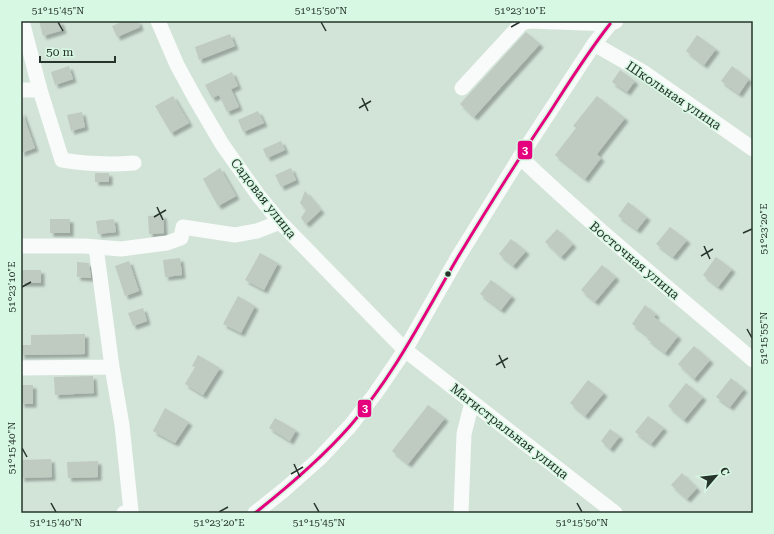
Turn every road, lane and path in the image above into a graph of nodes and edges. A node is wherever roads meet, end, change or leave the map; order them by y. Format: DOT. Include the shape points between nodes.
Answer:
graph roads {
  1 [pos="22,21"];
  2 [pos="158,21"];
  3 [pos="612,22"];
  4 [pos="594,44"];
  5 [pos="462,88"];
  6 [pos="21,90"];
  7 [pos="40,90"];
  8 [pos="753,149"];
  9 [pos="520,157"];
  10 [pos="134,163"];
  11 [pos="280,222"];
  12 [pos="21,246"];
  13 [pos="96,246"];
  14 [pos="406,350"];
  15 [pos="753,360"];
  16 [pos="112,367"];
  17 [pos="21,368"];
  18 [pos="472,402"];
  19 [pos="124,513"];
  20 [pos="255,513"];
  21 [pos="461,513"];
  22 [pos="615,513"];
  1 -- 7 [label="street"];
  2 -- 11 [label="street, Садовая улица" via="177,65 218,138"];
  3 -- 4 [label="street"];
  3 -- 5 [label="street" via="522,23"];
  4 -- 8 [label="street, Школьная улица" via="643,72"];
  4 -- 9 [label="street"];
  6 -- 7 [label="street"];
  7 -- 10 [label="street" via="62,160 83,164"];
  9 -- 14 [label="street" via="454,263"];
  9 -- 15 [label="street, Восточная улица" via="602,232"];
  11 -- 13 [label="street" via="257,231 235,235 183,227 181,238 167,243 121,249"];
  11 -- 14 [label="street, Садовая улица"];
  12 -- 13 [label="street"];
  13 -- 16 [label="street"];
  14 -- 18 [label="street, Магистральная улица"];
  14 -- 20 [label="street" via="350,426 319,459"];
  16 -- 17 [label="street"];
  16 -- 19 [label="street" via="122,424 131,511"];
  18 -- 21 [label="street" via="464,434"];
  18 -- 22 [label="street, Магистральная улица"];
}
